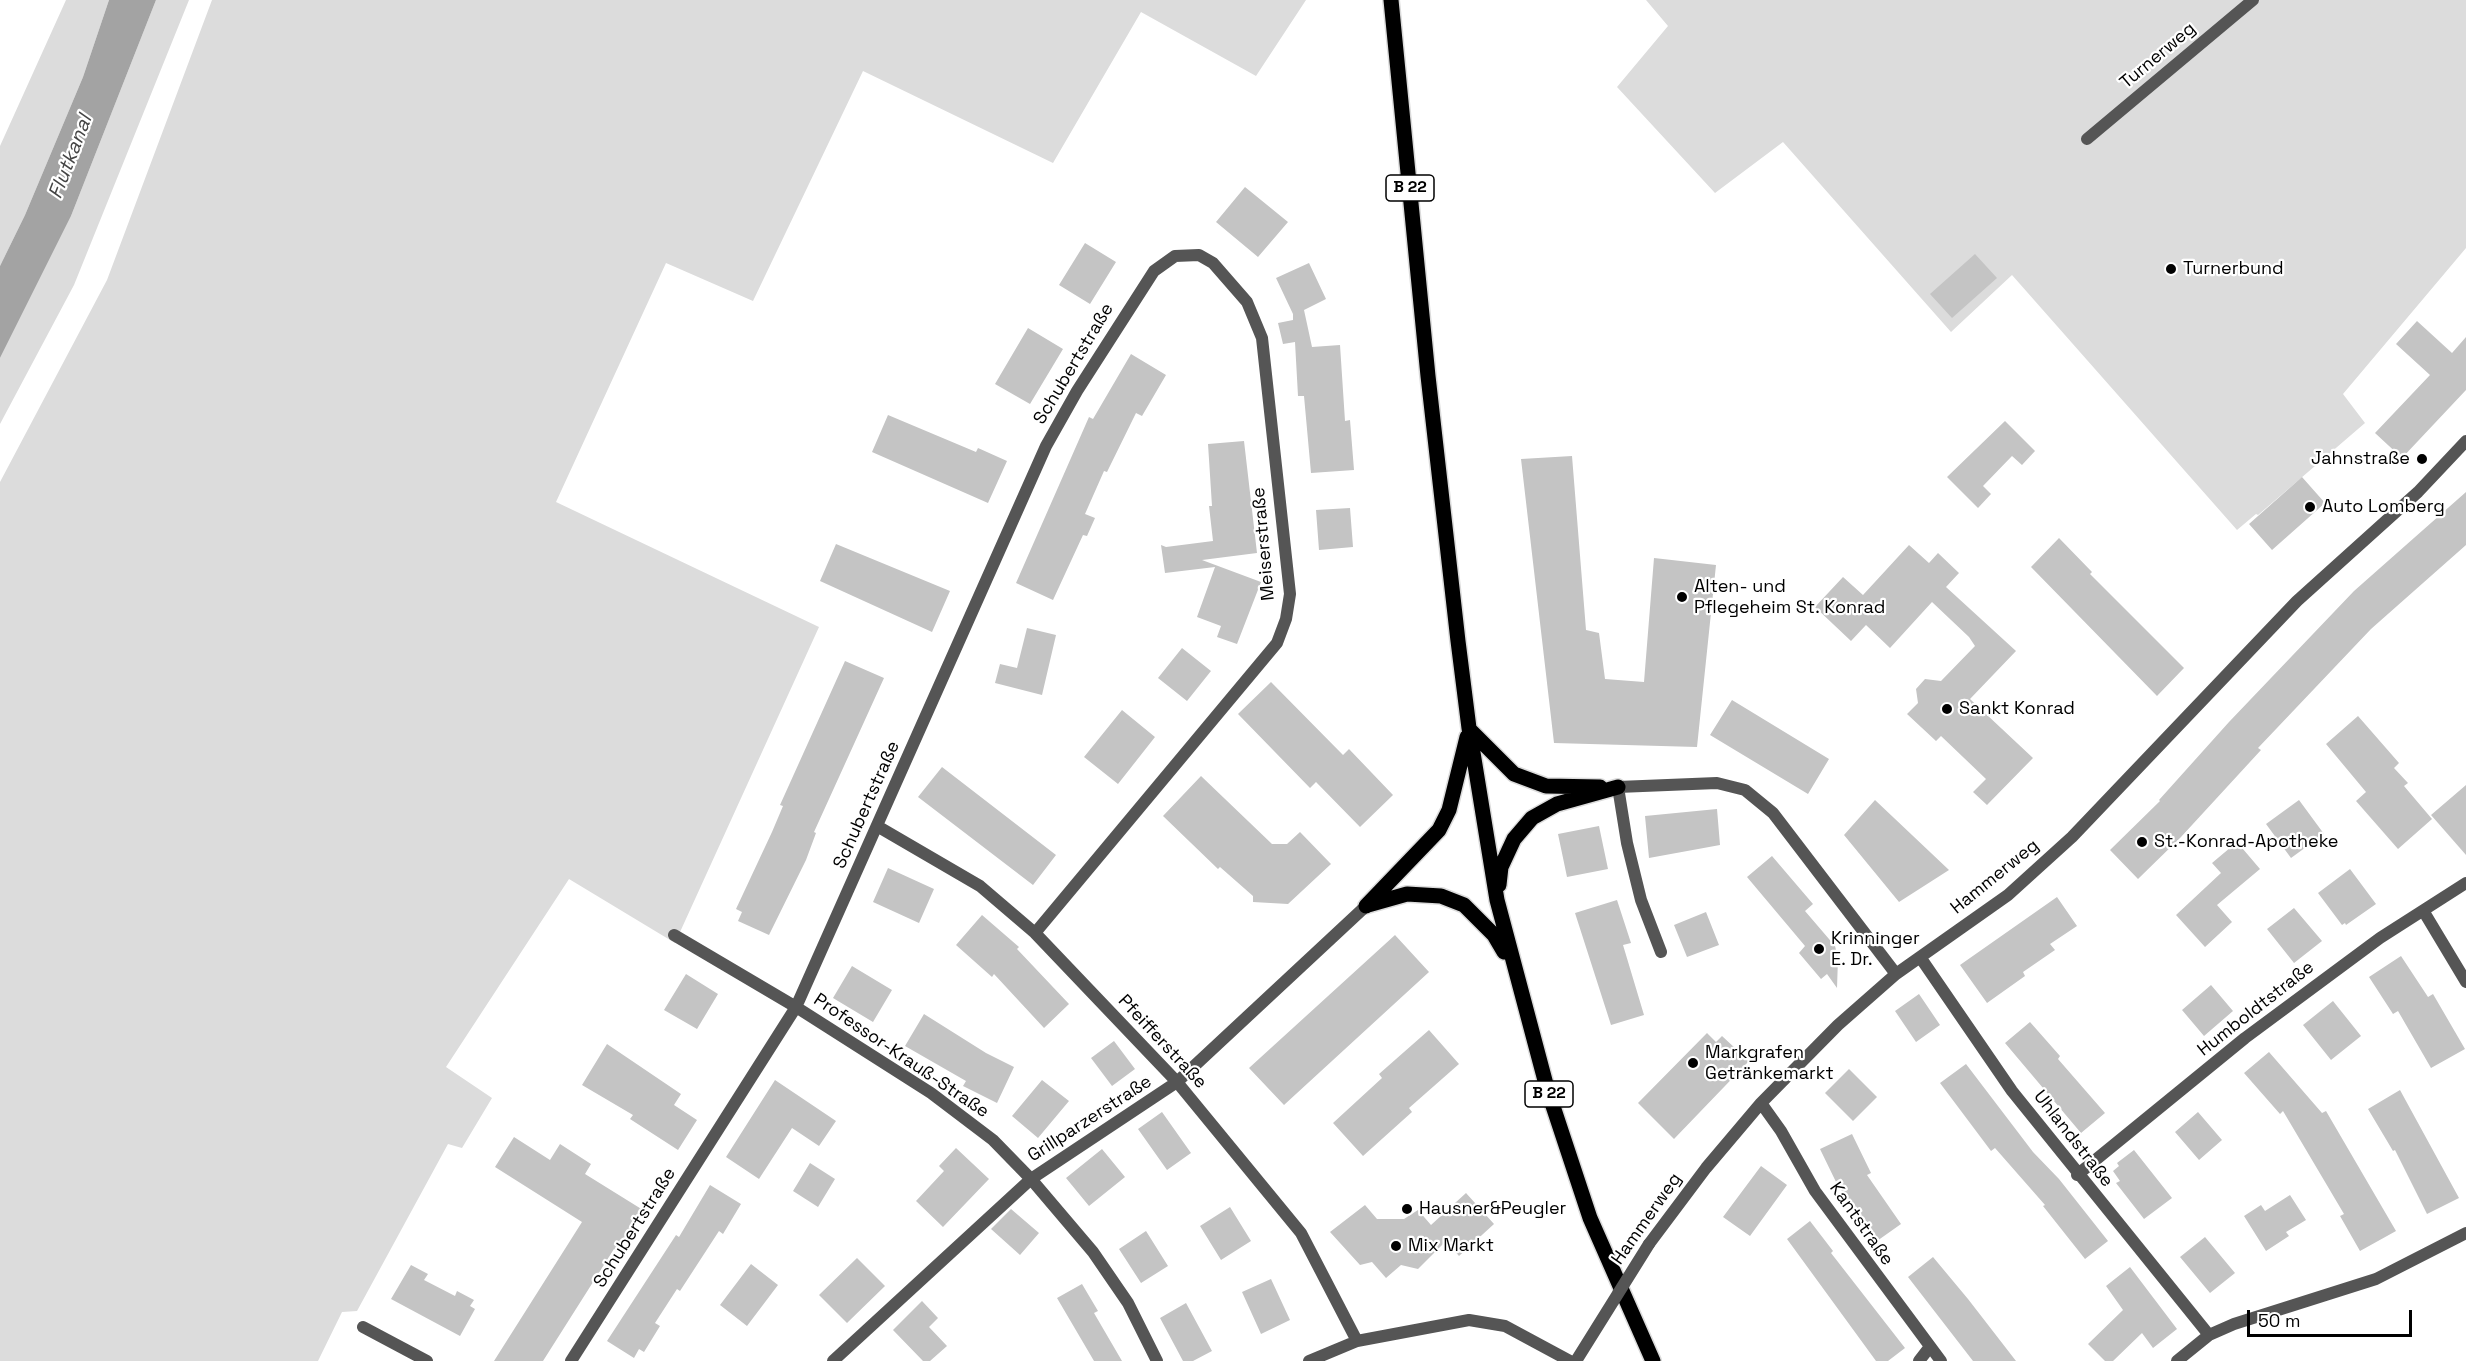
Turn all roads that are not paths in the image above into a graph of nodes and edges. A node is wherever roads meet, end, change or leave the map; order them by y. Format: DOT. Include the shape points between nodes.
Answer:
graph roads {
  1 [pos="1391,0"];
  2 [pos="2253,0"];
  3 [pos="2087,139"];
  4 [pos="1175,256"];
  5 [pos="2466,441"];
  6 [pos="1469,728"];
  7 [pos="1618,787"];
  8 [pos="878,826"];
  9 [pos="2466,883"];
  10 [pos="1497,900"];
  11 [pos="1366,906"];
  12 [pos="2424,912"];
  13 [pos="1035,933"];
  14 [pos="674,935"];
  15 [pos="1661,952"];
  16 [pos="1920,957"];
  17 [pos="1513,968"];
  18 [pos="1896,974"];
  19 [pos="2466,982"];
  20 [pos="796,1007"];
  21 [pos="1178,1082"];
  22 [pos="1761,1103"];
  23 [pos="2078,1175"];
  24 [pos="1032,1179"];
  25 [pos="2466,1233"];
  26 [pos="363,1327"];
  27 [pos="2209,1335"];
  28 [pos="1357,1341"];
  29 [pos="1929,1348"];
  30 [pos="427,1361"];
  31 [pos="571,1361"];
  32 [pos="833,1361"];
  33 [pos="1157,1361"];
  34 [pos="1310,1361"];
  35 [pos="1570,1361"];
  36 [pos="1576,1361"];
  37 [pos="1653,1361"];
  38 [pos="1919,1361"];
  39 [pos="1941,1361"];
  40 [pos="2177,1361"];
  1 -- 6 [label="main road, B 22" via="1428,376"];
  2 -- 3 [label="street, Turnerweg"];
  4 -- 8 [label="street, Schubertstraße" via="1154,271 1128,308 1046,446"];
  4 -- 13 [label="street, Meiserstraße" via="1199,255 1213,263 1247,302 1262,338 1290,594 1286,619 1277,643"];
  5 -- 16 [label="street, Hammerweg" via="2418,492 2296,601 2072,837 2008,895"];
  6 -- 7 [label="main road" via="1514,774 1546,786"];
  6 -- 10 [label="main road, B 22"];
  6 -- 11 [label="main road" via="1449,810 1439,830"];
  7 -- 10 [label="main road" via="1557,804 1532,818 1514,839 1501,867"];
  7 -- 15 [label="street" via="1641,900"];
  7 -- 18 [label="street" via="1717,783 1745,790 1773,813"];
  8 -- 13 [label="street, Pfeifferstraße" via="980,886"];
  8 -- 20 [label="street, Schubertstraße"];
  9 -- 12 [label="street, Humboldtstraße"];
  10 -- 17 [label="main road, B 22"];
  11 -- 17 [label="main road" via="1407,894 1441,896 1464,905 1494,935"];
  11 -- 21 [label="street, Grillparzerstraße"];
  12 -- 19 [label="street"];
  12 -- 23 [label="street, Humboldtstraße" via="2380,938 2244,1038"];
  13 -- 21 [label="street, Pfeifferstraße"];
  14 -- 20 [label="street, Professor-Krauß-Straße"];
  16 -- 18 [label="street, Hammerweg"];
  16 -- 23 [label="street, Uhlandstraße" via="2012,1091"];
  17 -- 37 [label="main road, B 22" via="1590,1218"];
  18 -- 22 [label="street, Hammerweg" via="1838,1025"];
  20 -- 24 [label="street, Professor-Krauß-Straße" via="931,1093 993,1140"];
  20 -- 31 [label="street, Schubertstraße"];
  21 -- 24 [label="street, Grillparzerstraße"];
  21 -- 28 [label="street, Pfeifferstraße" via="1301,1233"];
  22 -- 29 [label="street, Kantstraße" via="1815,1191"];
  22 -- 36 [label="street, Hammerweg, bridge" via="1649,1245"];
  23 -- 27 [label="street, Uhlandstraße"];
  24 -- 32 [label="street, Grillparzerstraße"];
  24 -- 33 [label="street, Professor-Krauß-Straße" via="1128,1303"];
  25 -- 27 [label="street" via="2376,1279"];
  26 -- 30 [label="street"];
  27 -- 40 [label="street"];
  28 -- 34 [label="street"];
  28 -- 35 [label="street" via="1469,1320 1505,1326"];
  29 -- 38 [label="street"];
  29 -- 39 [label="street, Kantstraße"];
}
